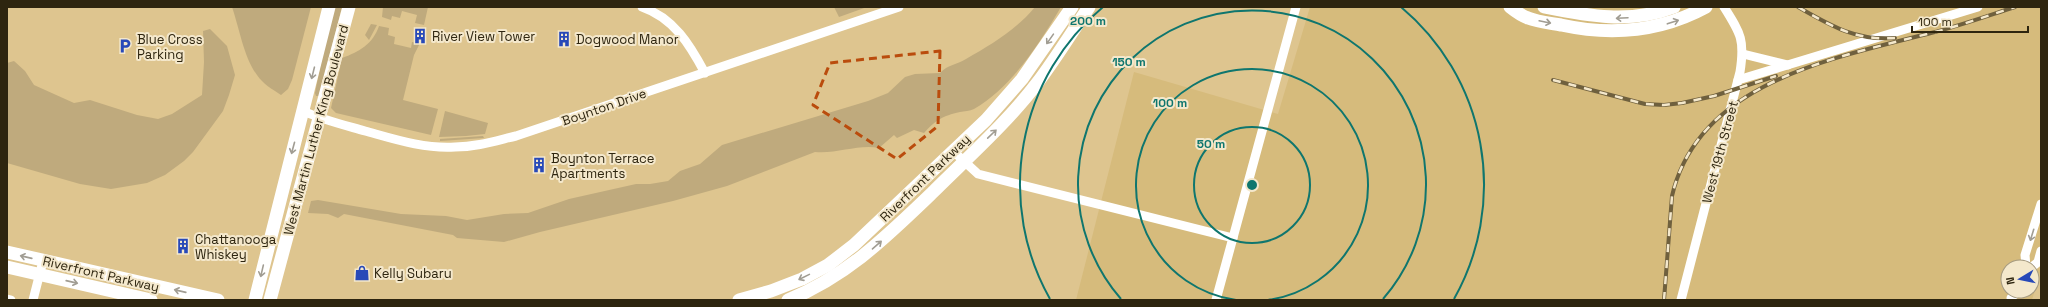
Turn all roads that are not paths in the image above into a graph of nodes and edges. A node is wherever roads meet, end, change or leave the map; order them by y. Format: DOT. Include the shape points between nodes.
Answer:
graph roads {
  1 [pos="329,7"];
  2 [pos="349,7"];
  3 [pos="642,7"];
  4 [pos="899,7"];
  5 [pos="1072,7"];
  6 [pos="1089,7"];
  7 [pos="1296,7"];
  8 [pos="1510,7"];
  9 [pos="1544,7"];
  10 [pos="1674,7"];
  11 [pos="1706,7"];
  12 [pos="1724,7"];
  13 [pos="1978,7"];
  14 [pos="1743,54"];
  15 [pos="1789,65"];
  16 [pos="705,73"];
  17 [pos="1738,80"];
  18 [pos="303,111"];
  19 [pos="319,118"];
  20 [pos="954,151"];
  21 [pos="964,161"];
  22 [pos="2041,204"];
  23 [pos="1233,238"];
  24 [pos="7,252"];
  25 [pos="2026,259"];
  26 [pos="43,261"];
  27 [pos="7,268"];
  28 [pos="39,275"];
  29 [pos="125,279"];
  30 [pos="120,297"];
  31 [pos="7,299"];
  32 [pos="11,300"];
  33 [pos="33,300"];
  34 [pos="151,300"];
  35 [pos="218,300"];
  36 [pos="255,300"];
  37 [pos="270,300"];
  38 [pos="739,300"];
  39 [pos="788,300"];
  40 [pos="1216,300"];
  41 [pos="1681,300"];
  1 -- 18 [label="main road, West Martin Luther King Boulevard, one-way"];
  2 -- 19 [label="main road, West Martin Luther King Boulevard"];
  3 -- 16 [label="street" via="662,16 677,29 692,48"];
  4 -- 16 [label="street, Boynton Drive"];
  5 -- 20 [label="main road, Riverfront Parkway, one-way" via="1022,79"];
  21 -- 6 [label="main road, Riverfront Parkway, one-way" via="1038,83"];
  7 -- 23 [label="street"];
  8 -- 11 [label="main road, one-way" via="1528,18 1587,30 1616,32 1658,26 1684,18"];
  10 -- 9 [label="main road, one-way" via="1642,16 1615,18 1589,16"];
  12 -- 14 [label="street, West 19th Street" via="1740,32"];
  13 -- 15 [label="street"];
  14 -- 15 [label="street"];
  14 -- 17 [label="street, West 19th Street"];
  15 -- 17 [label="street"];
  16 -- 19 [label="street, Boynton Drive" via="482,145 428,146"];
  17 -- 41 [label="street, West 19th Street"];
  18 -- 19 [label="street, Boynton Drive"];
  18 -- 36 [label="main road, West Martin Luther King Boulevard, one-way"];
  19 -- 37 [label="main road, West Martin Luther King Boulevard"];
  20 -- 21 [label="street"];
  20 -- 38 [label="main road, Riverfront Parkway, one-way" via="854,245 828,265 785,286"];
  21 -- 23 [label="street" via="978,174"];
  39 -- 21 [label="main road, Riverfront Parkway, one-way" via="833,278 857,262"];
  22 -- 25 [label="street, one-way"];
  23 -- 40 [label="street"];
  26 -- 24 [label="main road, Riverfront Parkway, one-way"];
  26 -- 28 [label="street"];
  26 -- 29 [label="main road, Riverfront Parkway"];
  27 -- 28 [label="main road, Riverfront Parkway"];
  28 -- 30 [label="main road, Riverfront Parkway, one-way"];
  28 -- 33 [label="street"];
  29 -- 30 [label="street"];
  35 -- 29 [label="main road, Riverfront Parkway, one-way"];
  30 -- 34 [label="main road, Riverfront Parkway"];
  31 -- 32 [label="street"];
}
